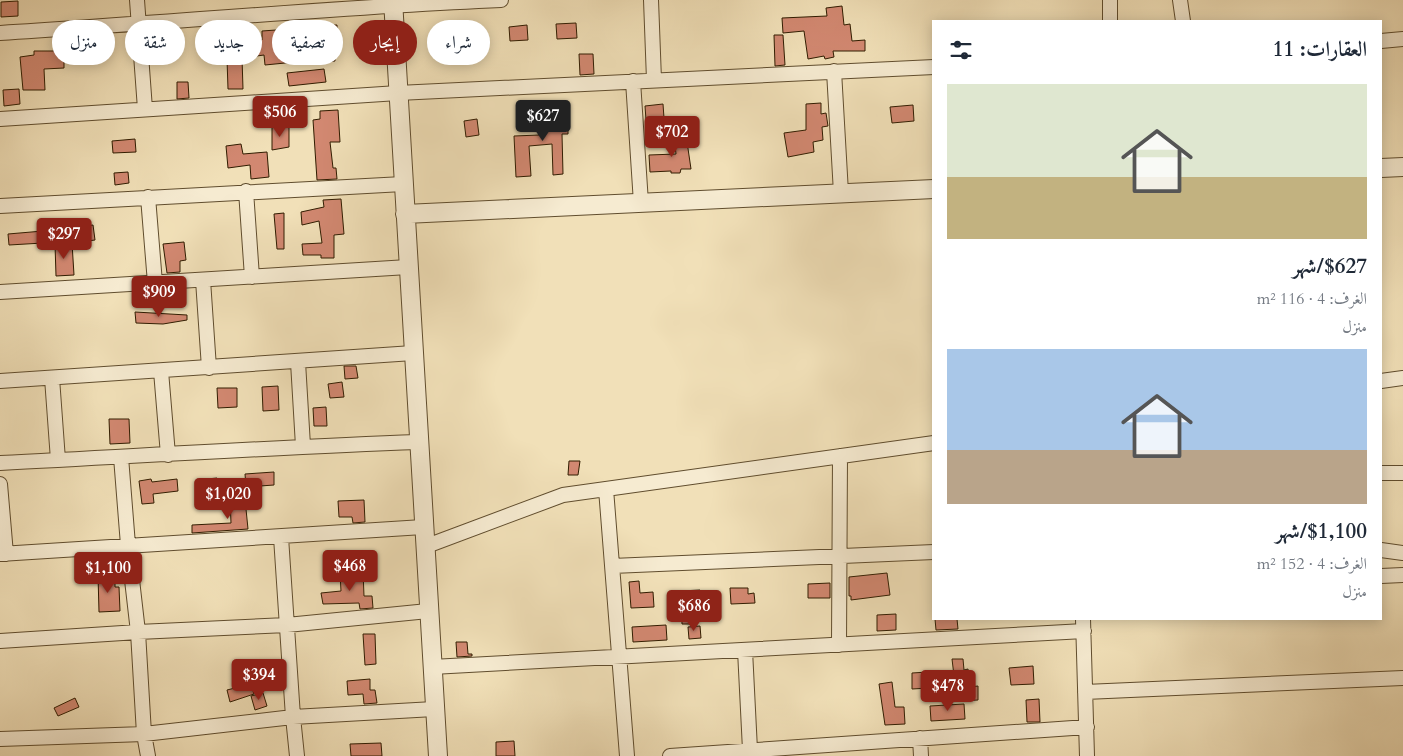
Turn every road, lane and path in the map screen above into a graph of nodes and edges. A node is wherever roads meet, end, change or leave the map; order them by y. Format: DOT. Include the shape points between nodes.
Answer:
graph roads {
  1 [pos="138,0"];
  2 [pos="501,0"];
  3 [pos="651,0"];
  4 [pos="1110,0"];
  5 [pos="1180,0"];
  6 [pos="393,2"];
  7 [pos="139,20"];
  8 [pos="185,20"];
  9 [pos="1110,20"];
  10 [pos="1183,20"];
  11 [pos="125,25"];
  12 [pos="0,32"];
  13 [pos="1403,39"];
  14 [pos="1382,41"];
  15 [pos="142,65"];
  16 [pos="932,67"];
  17 [pos="834,71"];
  18 [pos="654,80"];
  19 [pos="633,81"];
  20 [pos="398,93"];
  21 [pos="146,109"];
  22 [pos="0,119"];
  23 [pos="1382,168"];
  24 [pos="1403,168"];
  25 [pos="403,184"];
  26 [pos="932,189"];
  27 [pos="246,191"];
  28 [pos="841,193"];
  29 [pos="148,197"];
  30 [pos="641,203"];
  31 [pos="0,206"];
  32 [pos="405,214"];
  33 [pos="408,267"];
  34 [pos="252,277"];
  35 [pos="202,280"];
  36 [pos="155,283"];
  37 [pos="0,292"];
  38 [pos="413,353"];
  39 [pos="298,362"];
  40 [pos="210,368"];
  41 [pos="161,371"];
  42 [pos="52,378"];
  43 [pos="1403,378"];
  44 [pos="0,381"];
  45 [pos="1382,381"];
  46 [pos="418,442"];
  47 [pos="932,443"];
  48 [pos="303,446"];
  49 [pos="168,455"];
  50 [pos="840,456"];
  51 [pos="121,457"];
  52 [pos="58,460"];
  53 [pos="0,463"];
  54 [pos="1403,473"];
  55 [pos="1382,474"];
  56 [pos="0,484"];
  57 [pos="606,489"];
  58 [pos="423,527"];
  59 [pos="281,537"];
  60 [pos="128,545"];
  61 [pos="424,547"];
  62 [pos="1382,550"];
  63 [pos="932,552"];
  64 [pos="1403,553"];
  65 [pos="3,554"];
  66 [pos="839,556"];
  67 [pos="612,566"];
  68 [pos="1403,575"];
  69 [pos="1382,576"];
  70 [pos="428,611"];
  71 [pos="287,625"];
  72 [pos="1083,625"];
  73 [pos="1061,626"];
  74 [pos="138,632"];
  75 [pos="0,641"];
  76 [pos="839,645"];
  77 [pos="745,650"];
  78 [pos="619,657"];
  79 [pos="432,667"];
  80 [pos="1403,678"];
  81 [pos="1086,692"];
  82 [pos="434,709"];
  83 [pos="293,717"];
  84 [pos="1086,727"];
  85 [pos="144,734"];
  86 [pos="920,738"];
  87 [pos="0,739"];
  88 [pos="750,750"];
  89 [pos="148,756"];
  90 [pos="297,756"];
  91 [pos="438,756"];
  92 [pos="627,756"];
  93 [pos="670,756"];
  94 [pos="921,756"];
  95 [pos="1088,756"];
  1 -- 7 [label="street"];
  2 -- 6 [label="street"];
  3 -- 18 [label="street"];
  4 -- 9 [label="street"];
  5 -- 10 [label="street"];
  6 -- 8 [label="street"];
  6 -- 20 [label="street"];
  11 -- 12 [label="street"];
  13 -- 14 [label="street"];
  15 -- 21 [label="street"];
  16 -- 17 [label="street"];
  17 -- 18 [label="street"];
  17 -- 28 [label="street"];
  18 -- 19 [label="street"];
  19 -- 20 [label="street"];
  19 -- 30 [label="street"];
  20 -- 21 [label="street"];
  20 -- 25 [label="street"];
  21 -- 22 [label="street"];
  23 -- 24 [label="street"];
  25 -- 27 [label="street"];
  25 -- 32 [label="street"];
  26 -- 28 [label="street"];
  27 -- 29 [label="street"];
  27 -- 34 [label="street"];
  28 -- 30 [label="street"];
  29 -- 31 [label="street"];
  29 -- 36 [label="street"];
  30 -- 32 [label="street"];
  32 -- 33 [label="street"];
  33 -- 34 [label="street"];
  33 -- 38 [label="street"];
  34 -- 35 [label="street"];
  35 -- 36 [label="street"];
  35 -- 40 [label="street"];
  36 -- 37 [label="street"];
  38 -- 39 [label="street"];
  38 -- 46 [label="street"];
  39 -- 40 [label="street"];
  39 -- 48 [label="street"];
  40 -- 41 [label="street"];
  41 -- 42 [label="street"];
  41 -- 49 [label="street"];
  42 -- 44 [label="street"];
  42 -- 52 [label="street"];
  43 -- 45 [label="street"];
  46 -- 48 [label="street"];
  46 -- 58 [label="street"];
  47 -- 50 [label="street"];
  48 -- 49 [label="street"];
  49 -- 51 [label="street"];
  50 -- 57 [label="street"];
  50 -- 66 [label="street"];
  51 -- 52 [label="street"];
  51 -- 60 [label="street"];
  52 -- 53 [label="street"];
  54 -- 55 [label="street"];
  56 -- 65 [label="street"];
  57 -- 61 [label="street" via="562,495"];
  57 -- 67 [label="street"];
  58 -- 59 [label="street"];
  58 -- 61 [label="street"];
  59 -- 60 [label="street"];
  59 -- 71 [label="street"];
  60 -- 65 [label="street"];
  60 -- 74 [label="street"];
  61 -- 70 [label="street"];
  62 -- 64 [label="street"];
  63 -- 66 [label="street"];
  66 -- 67 [label="street"];
  66 -- 76 [label="street"];
  67 -- 78 [label="street"];
  68 -- 69 [label="street"];
  70 -- 71 [label="street"];
  70 -- 79 [label="street"];
  71 -- 74 [label="street"];
  71 -- 83 [label="street"];
  72 -- 73 [label="street"];
  72 -- 81 [label="street"];
  73 -- 76 [label="street"];
  74 -- 75 [label="street"];
  74 -- 85 [label="street"];
  76 -- 77 [label="street"];
  77 -- 78 [label="street"];
  77 -- 88 [label="street"];
  78 -- 79 [label="street"];
  78 -- 92 [label="street"];
  79 -- 82 [label="street"];
  80 -- 81 [label="street"];
  81 -- 84 [label="street"];
  82 -- 83 [label="street"];
  82 -- 91 [label="street"];
  83 -- 85 [label="street"];
  83 -- 90 [label="street"];
  84 -- 86 [label="street"];
  84 -- 95 [label="street"];
  85 -- 87 [label="street"];
  85 -- 89 [label="street"];
  86 -- 88 [label="street"];
  86 -- 94 [label="street"];
  88 -- 93 [label="street"];
}
